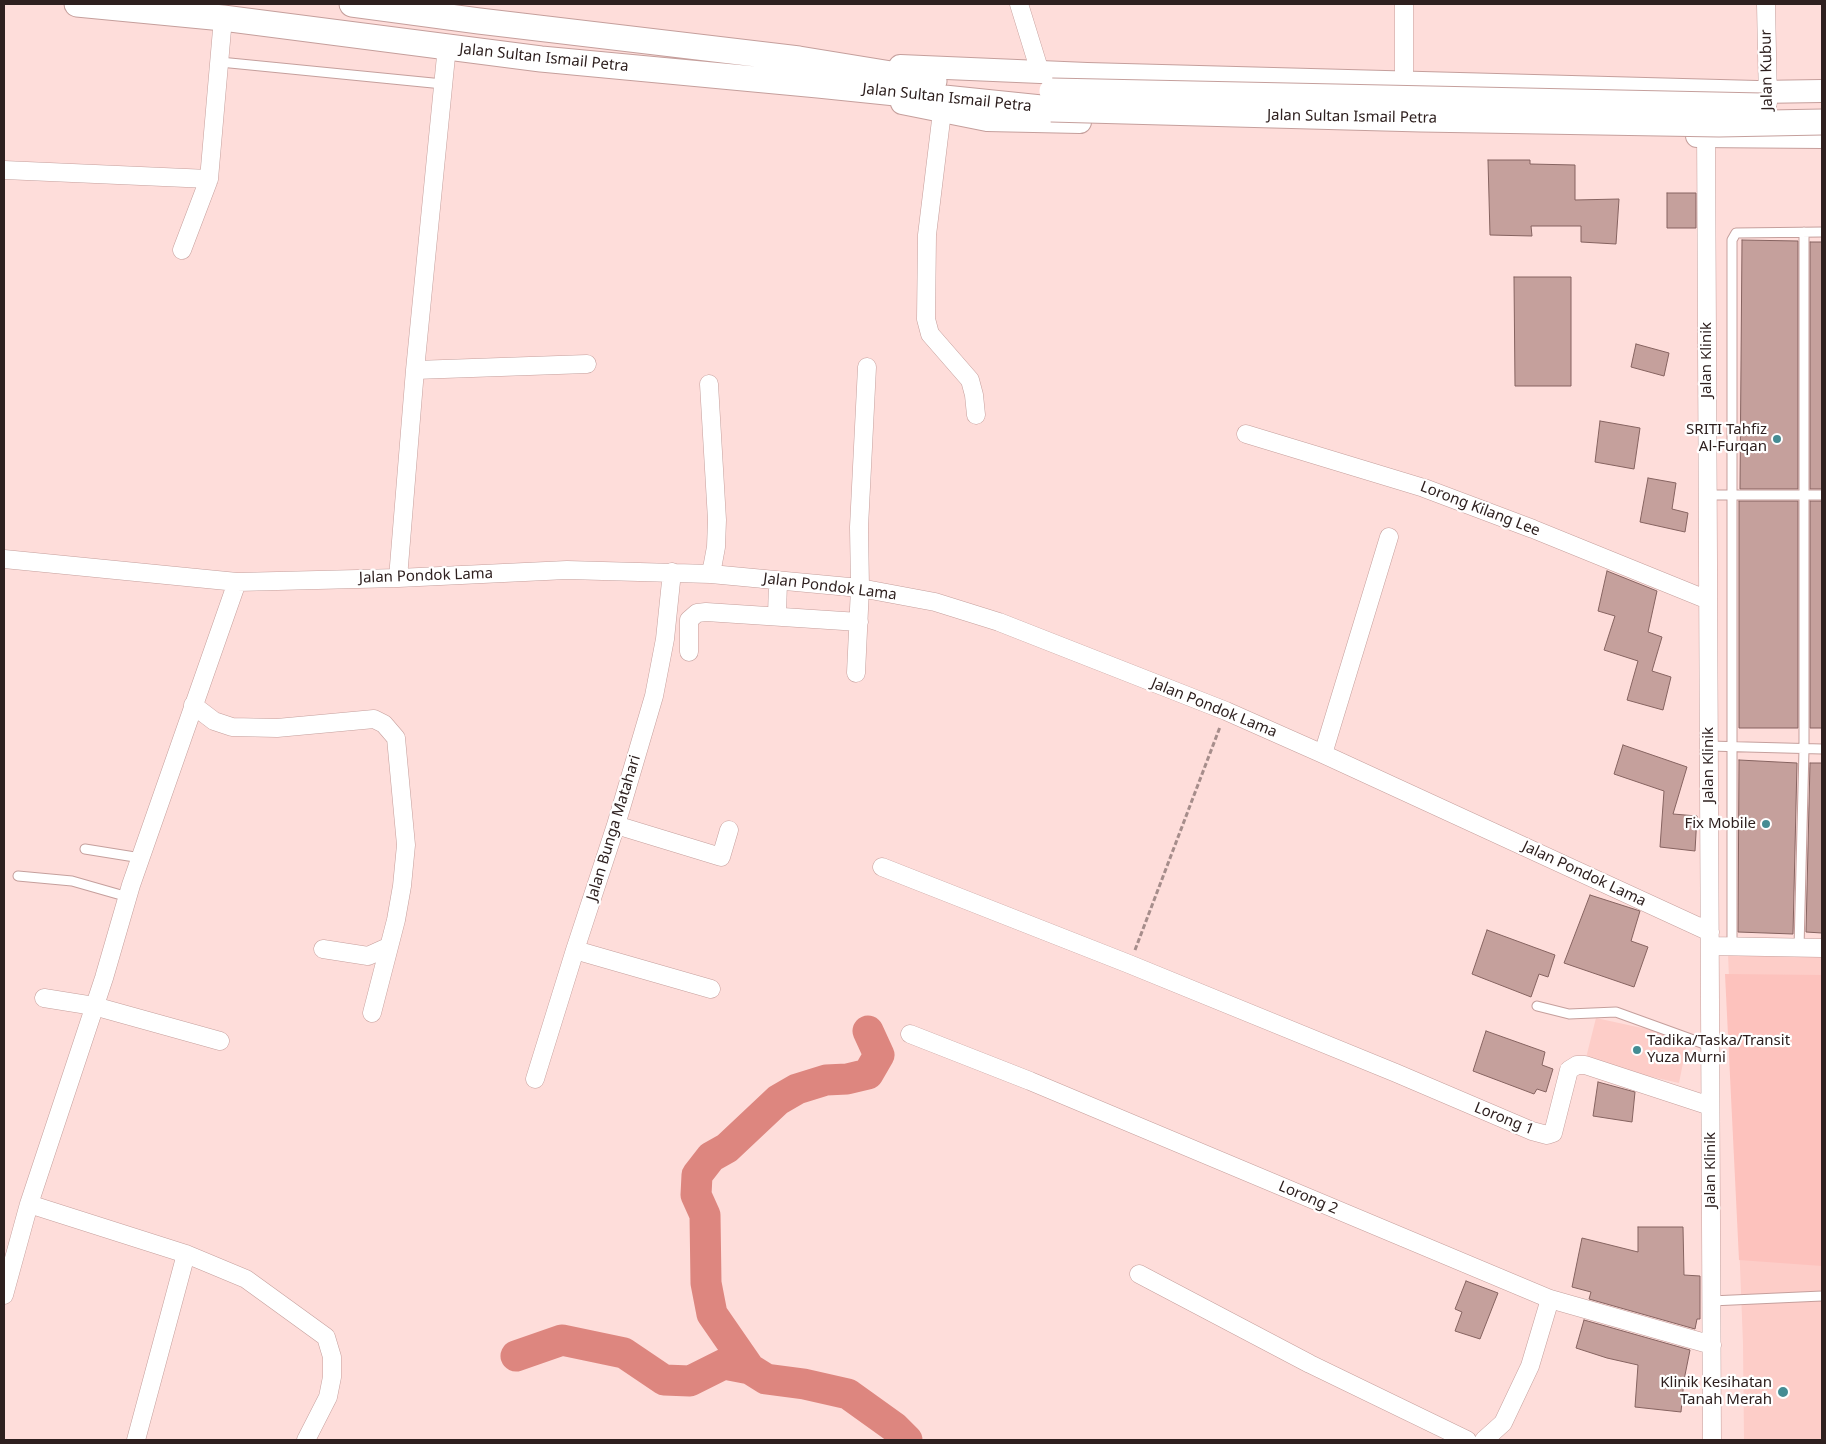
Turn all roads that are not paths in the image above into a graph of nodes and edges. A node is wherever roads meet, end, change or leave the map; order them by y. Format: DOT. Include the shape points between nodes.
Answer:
graph roads {
  1 [pos="77,4"];
  2 [pos="352,4"];
  3 [pos="1019,4"];
  4 [pos="1404,4"];
  5 [pos="1766,4"];
  6 [pos="415,8"];
  7 [pos="223,18"];
  8 [pos="447,46"];
  9 [pos="220,62"];
  10 [pos="1404,83"];
  11 [pos="443,84"];
  12 [pos="818,85"];
  13 [pos="1706,90"];
  14 [pos="1048,91"];
  15 [pos="1768,91"];
  16 [pos="1822,92"];
  17 [pos="1822,106"];
  18 [pos="942,112"];
  19 [pos="1822,122"];
  20 [pos="1706,136"];
  21 [pos="1769,136"];
  22 [pos="1822,137"];
  23 [pos="4,170"];
  24 [pos="209,179"];
  25 [pos="1804,232"];
  26 [pos="1822,232"];
  27 [pos="182,250"];
  28 [pos="587,364"];
  29 [pos="867,368"];
  30 [pos="414,370"];
  31 [pos="710,384"];
  32 [pos="976,415"];
  33 [pos="1246,434"];
  34 [pos="1708,495"];
  35 [pos="1732,495"];
  36 [pos="1805,495"];
  37 [pos="1822,495"];
  38 [pos="1389,537"];
  39 [pos="4,559"];
  40 [pos="672,572"];
  41 [pos="712,574"];
  42 [pos="398,578"];
  43 [pos="778,580"];
  44 [pos="237,582"];
  45 [pos="860,588"];
  46 [pos="1708,600"];
  47 [pos="777,616"];
  48 [pos="859,622"];
  49 [pos="689,652"];
  50 [pos="856,673"];
  51 [pos="193,705"];
  52 [pos="1709,746"];
  53 [pos="1732,747"];
  54 [pos="1804,749"];
  55 [pos="1822,749"];
  56 [pos="1323,754"];
  57 [pos="616,825"];
  58 [pos="729,830"];
  59 [pos="85,849"];
  60 [pos="141,858"];
  61 [pos="882,867"];
  62 [pos="18,876"];
  63 [pos="128,897"];
  64 [pos="1710,939"];
  65 [pos="388,947"];
  66 [pos="1732,947"];
  67 [pos="1799,948"];
  68 [pos="1822,948"];
  69 [pos="323,949"];
  70 [pos="575,950"];
  71 [pos="711,989"];
  72 [pos="44,998"];
  73 [pos="94,1006"];
  74 [pos="1537,1006"];
  75 [pos="372,1013"];
  76 [pos="910,1034"];
  77 [pos="220,1042"];
  78 [pos="1710,1046"];
  79 [pos="536,1079"];
  80 [pos="1710,1106"];
  81 [pos="29,1204"];
  82 [pos="186,1254"];
  83 [pos="1139,1274"];
  84 [pos="4,1291"];
  85 [pos="1822,1296"];
  86 [pos="1550,1299"];
  87 [pos="1711,1301"];
  88 [pos="1712,1344"];
  89 [pos="136,1440"];
  90 [pos="306,1440"];
  91 [pos="1467,1440"];
  92 [pos="1484,1440"];
  93 [pos="1712,1440"];
  1 -- 7 [label="main road, Jalan Sultan Ismail Petra"];
  2 -- 6 [label="main road, Jalan Sultan Ismail Petra"];
  3 -- 14 [label="street"];
  4 -- 10 [label="street"];
  5 -- 15 [label="street, Jalan Kubur"];
  6 -- 14 [label="main road, Jalan Sultan Ismail Petra" via="489,22 799,59 954,84"];
  7 -- 8 [label="main road, Jalan Sultan Ismail Petra"];
  7 -- 9 [label="street"];
  8 -- 11 [label="street"];
  8 -- 12 [label="main road, Jalan Sultan Ismail Petra" via="541,59"];
  9 -- 11 [label="lane"];
  9 -- 24 [label="street"];
  10 -- 13 [label="street"];
  10 -- 14 [label="street"];
  11 -- 30 [label="street"];
  12 -- 14 [label="main road, Jalan Sultan Ismail Petra"];
  12 -- 18 [label="street"];
  13 -- 15 [label="street"];
  13 -- 20 [label="street, Jalan Klinik"];
  14 -- 17 [label="main road, Jalan Sultan Ismail Petra, bridge"];
  14 -- 19 [label="main road, Jalan Sultan Ismail Petra, bridge" via="1441,119 1719,124"];
  15 -- 16 [label="street"];
  15 -- 21 [label="street, Jalan Kubur"];
  18 -- 20 [label="street" via="987,120"];
  18 -- 32 [label="street" via="927,235 926,319 930,334 970,380"];
  20 -- 21 [label="street"];
  20 -- 34 [label="street, Jalan Klinik"];
  21 -- 22 [label="street"];
  23 -- 24 [label="street"];
  24 -- 27 [label="street"];
  25 -- 26 [label="lane"];
  25 -- 35 [label="lane" via="1736,233 1732,240"];
  25 -- 36 [label="lane"];
  28 -- 30 [label="street"];
  29 -- 45 [label="street" via="859,527"];
  30 -- 42 [label="street"];
  31 -- 41 [label="street" via="717,520"];
  33 -- 46 [label="street, Lorong Kilang Lee" via="1424,488"];
  34 -- 35 [label="lane"];
  34 -- 46 [label="street, Jalan Klinik"];
  35 -- 36 [label="lane"];
  35 -- 53 [label="lane"];
  36 -- 37 [label="lane"];
  36 -- 54 [label="lane"];
  38 -- 56 [label="street"];
  39 -- 44 [label="street, Jalan Pondok Lama"];
  40 -- 41 [label="street, Jalan Pondok Lama"];
  40 -- 42 [label="street, Jalan Pondok Lama" via="567,570"];
  40 -- 57 [label="street, Jalan Bunga Matahari" via="665,639 654,696"];
  41 -- 43 [label="street, Jalan Pondok Lama"];
  42 -- 44 [label="street, Jalan Pondok Lama"];
  43 -- 45 [label="street, Jalan Pondok Lama"];
  43 -- 47 [label="street"];
  44 -- 51 [label="street"];
  45 -- 48 [label="street"];
  45 -- 56 [label="street, Jalan Pondok Lama" via="935,602 999,622 1226,711"];
  46 -- 52 [label="street, Jalan Klinik"];
  47 -- 48 [label="street"];
  47 -- 49 [label="street" via="697,613 689,620"];
  48 -- 50 [label="street"];
  51 -- 60 [label="street"];
  51 -- 65 [label="street" via="214,721 232,727 277,728 374,720 384,724 396,738 406,845 396,920"];
  52 -- 53 [label="lane"];
  52 -- 64 [label="street, Jalan Klinik"];
  53 -- 54 [label="lane"];
  53 -- 66 [label="lane"];
  54 -- 55 [label="lane"];
  54 -- 67 [label="lane"];
  56 -- 64 [label="street, Jalan Pondok Lama"];
  57 -- 58 [label="street" via="721,857"];
  57 -- 70 [label="street, Jalan Bunga Matahari"];
  59 -- 60 [label="lane"];
  60 -- 63 [label="street"];
  61 -- 80 [label="street, Lorong 1" via="1129,964 1532,1131 1553,1133 1569,1070 1577,1065"];
  62 -- 63 [label="lane" via="72,881"];
  63 -- 73 [label="street"];
  64 -- 66 [label="street"];
  64 -- 78 [label="street, Jalan Klinik"];
  65 -- 69 [label="street" via="368,956"];
  65 -- 75 [label="street"];
  66 -- 67 [label="street"];
  67 -- 68 [label="street"];
  70 -- 71 [label="street"];
  70 -- 79 [label="street, Jalan Bunga Matahari"];
  72 -- 73 [label="street"];
  73 -- 77 [label="street"];
  73 -- 81 [label="street"];
  74 -- 78 [label="lane" via="1569,1014 1616,1012"];
  76 -- 86 [label="street, Lorong 2"];
  78 -- 80 [label="street, Jalan Klinik"];
  80 -- 87 [label="street, Jalan Klinik"];
  81 -- 82 [label="street"];
  81 -- 84 [label="street"];
  82 -- 89 [label="street"];
  82 -- 90 [label="street" via="246,1279 326,1337 332,1356 332,1377 328,1397"];
  83 -- 91 [label="street" via="1310,1364"];
  85 -- 87 [label="lane"];
  86 -- 88 [label="street, Lorong 2"];
  86 -- 92 [label="street" via="1526,1374 1503,1423"];
  87 -- 88 [label="street, Jalan Klinik"];
  88 -- 93 [label="street, Jalan Klinik"];
}
